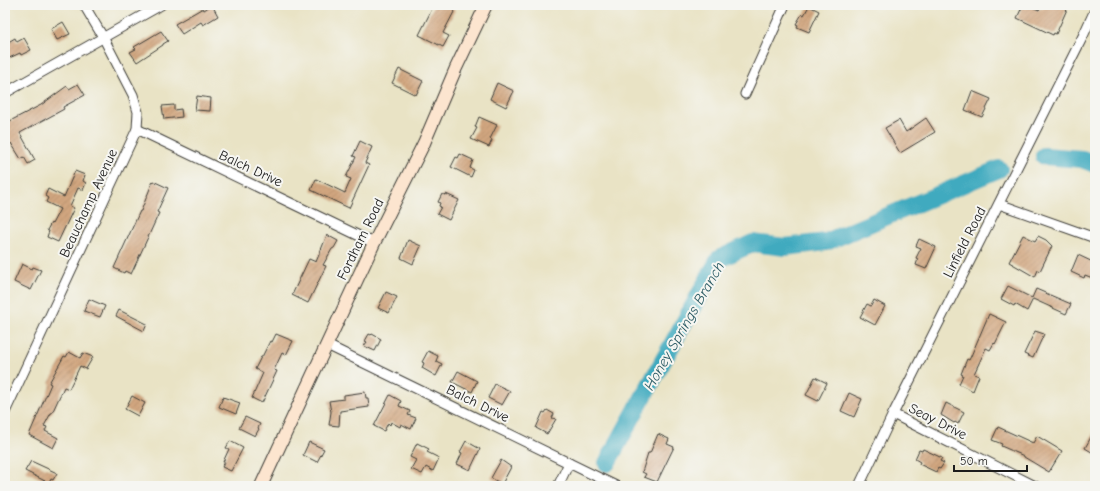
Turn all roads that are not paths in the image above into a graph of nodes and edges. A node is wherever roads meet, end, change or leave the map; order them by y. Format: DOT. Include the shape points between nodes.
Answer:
graph roads {
  1 [pos="84,5"];
  2 [pos="161,5"];
  3 [pos="486,5"];
  4 [pos="786,5"];
  5 [pos="1095,10"];
  6 [pos="103,37"];
  7 [pos="5,93"];
  8 [pos="744,94"];
  9 [pos="138,129"];
  10 [pos="998,204"];
  11 [pos="1095,238"];
  12 [pos="374,243"];
  13 [pos="327,345"];
  14 [pos="5,412"];
  15 [pos="893,414"];
  16 [pos="569,464"];
  17 [pos="261,486"];
  18 [pos="558,486"];
  19 [pos="616,486"];
  20 [pos="859,486"];
  21 [pos="1035,486"];
  1 -- 6 [label="street, Beauchamp Avenue"];
  2 -- 6 [label="street"];
  3 -- 12 [label="street, Fordham Road" via="424,143"];
  4 -- 8 [label="street"];
  5 -- 10 [label="street, Linfield Road"];
  6 -- 7 [label="street"];
  6 -- 9 [label="street, Beauchamp Avenue" via="133,95 138,112"];
  9 -- 12 [label="street, Balch Drive"];
  9 -- 14 [label="street, Beauchamp Avenue"];
  10 -- 11 [label="street"];
  10 -- 15 [label="street, Linfield Road"];
  12 -- 13 [label="street, Fordham Road"];
  13 -- 16 [label="street, Balch Drive"];
  13 -- 17 [label="street, Fordham Road"];
  15 -- 20 [label="street, Linfield Road"];
  15 -- 21 [label="street, Seay Drive"];
  16 -- 18 [label="street"];
  16 -- 19 [label="street, Balch Drive"];
}
